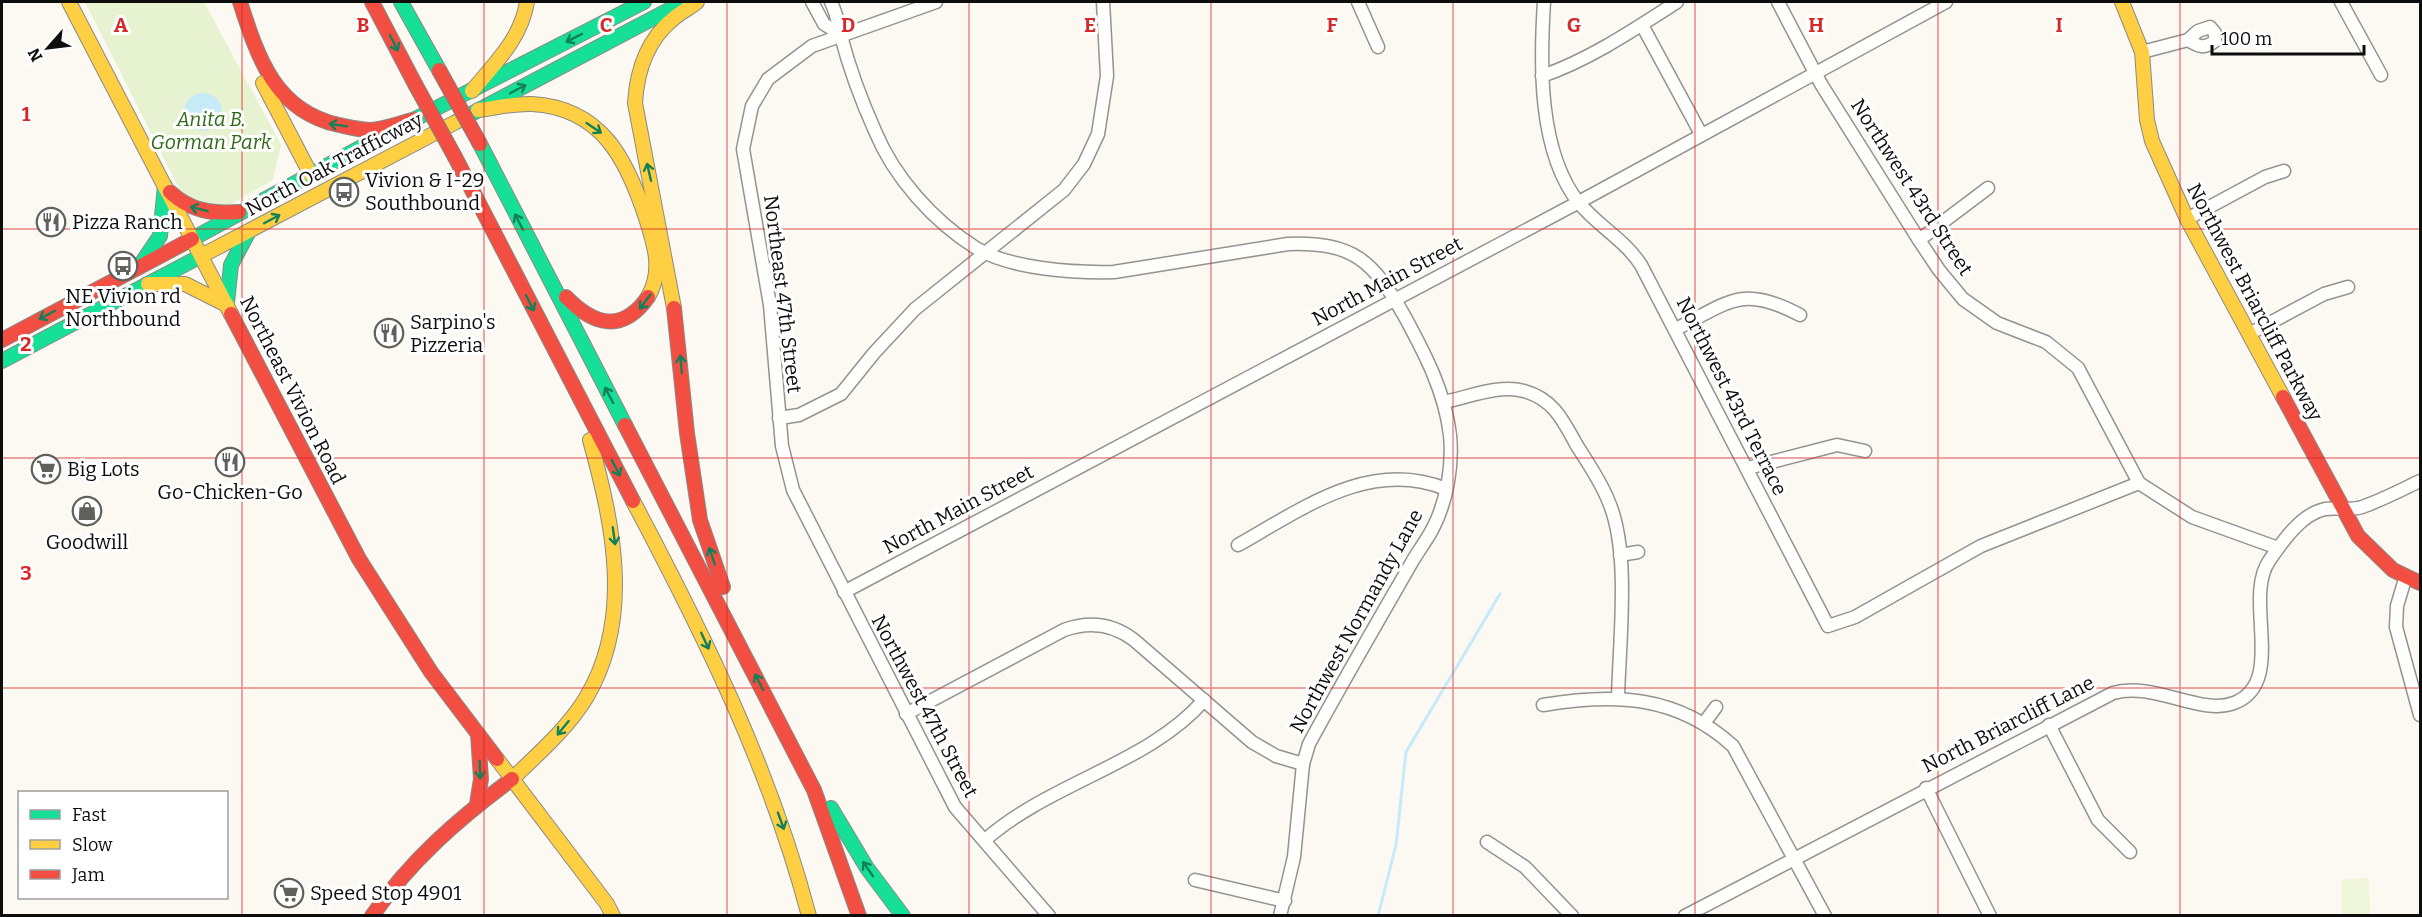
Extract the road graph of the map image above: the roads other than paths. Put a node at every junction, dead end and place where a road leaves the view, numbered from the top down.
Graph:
1 (69, 2) edge
2 (230, 2) edge
3 (240, 2) edge
4 (372, 2) edge
5 (401, 2) edge
6 (527, 2) edge
7 (645, 2) edge
8 (684, 2) edge
9 (698, 2) edge
10 (812, 2) edge
11 (831, 2) edge
12 (936, 2) edge
13 (1103, 2) edge
14 (1358, 2) edge
15 (1544, 2) edge
16 (1677, 2) edge
17 (1778, 2) edge
18 (1945, 2) edge
19 (2122, 2) edge
20 (2341, 2) edge
21 (1642, 25) junction
22 (840, 34) junction
23 (2188, 40) dead end
24 (1378, 48) dead end
25 (2142, 52) junction
26 (1816, 75) junction
27 (2380, 75) dead end
28 (1542, 76) junction
29 (472, 91) junction
30 (478, 110) junction
31 (416, 119) junction
32 (1701, 134) junction
33 (380, 137) junction
34 (2284, 171) dead end
35 (310, 175) junction
36 (165, 186) junction
37 (1988, 188) dead end
38 (1579, 202) junction
39 (242, 212) junction
40 (2187, 219) junction
41 (252, 229) junction
42 (192, 239) junction
43 (1003, 240) junction
44 (1919, 240) junction
45 (974, 246) junction
46 (988, 253) junction
47 (201, 256) junction
48 (1005, 258) junction
49 (976, 262) junction
50 (139, 267) junction
51 (545, 273) junction
52 (148, 284) junction
53 (2348, 287) dead end
54 (1395, 299) junction
55 (227, 306) junction
56 (1800, 315) dead end
57 (1676, 329) junction
58 (2249, 334) junction
59 (2, 340) edge
60 (2, 361) edge
61 (579, 398) junction
62 (1444, 402) junction
63 (779, 418) junction
64 (1865, 451) dead end
65 (1748, 468) junction
66 (2421, 481) edge
67 (2139, 483) junction
68 (1446, 489) junction
69 (2342, 508) junction
70 (1238, 545) dead end
71 (2278, 548) junction
72 (1638, 552) dead end
73 (1620, 555) junction
74 (2404, 579) junction
75 (2421, 583) edge
76 (844, 592) junction
77 (734, 632) junction
78 (1618, 699) junction
79 (1204, 700) junction
80 (1543, 705) dead end
81 (1716, 707) dead end
82 (906, 714) junction
83 (2421, 715) edge
84 (1704, 723) junction
85 (2049, 725) junction
86 (784, 732) junction
87 (478, 734) junction
88 (1303, 764) junction
89 (512, 779) junction
90 (1926, 788) junction
91 (477, 804) junction
92 (985, 840) junction
93 (1487, 842) dead end
94 (2130, 852) dead end
95 (1795, 858) junction
96 (1195, 880) dead end
97 (1285, 902) junction
98 (610, 910) edge
99 (372, 915) edge
100 (622, 915) edge
101 (809, 915) edge
102 (859, 915) edge
103 (903, 915) edge
104 (1049, 915) edge
105 (1280, 915) edge
106 (1572, 915) edge
107 (1685, 915) edge
108 (1825, 915) edge
109 (1990, 915) edge

1 - 36 main road, Northeast Vivion Road
2 - 35 main road
31 -> 3 main road
4 -> 61 main road, bridge
51 -> 5 main road, bridge
6 - 29 main road
7 -> 29 main road, North Oak Trafficway
30 -> 8 main road, North Oak Trafficway
77 -> 9 main road
10 - 22 street
11 - 22 street, Northwest Normandy Lane
12 - 22 street, Northeast 47th Street
13 - 43 street
14 - 24 street
15 - 28 street
16 - 21 street
17 - 26 street, Northwest 43rd Street
18 - 26 street, North Main Street
19 - 25 main road, Northwest Briarcliff Parkway
20 - 27 street
21 - 28 street
21 - 32 street
22 - 45 street, Northwest Normandy Lane
22 - 63 street, Northeast 47th Street
23 - 25 street
25 - 40 main road, Northwest Briarcliff Parkway
26 - 32 street, North Main Street
26 - 44 street, Northwest 43rd Street
28 - 38 street
29 - 31 main road, North Oak Trafficway
41 -> 30 main road, North Oak Trafficway
30 -> 51 main road
31 - 33 main road, North Oak Trafficway
32 - 38 street, North Main Street
33 - 35 main road, North Oak Trafficway
33 - 47 main road
34 - 40 street
35 - 39 main road, North Oak Trafficway
39 -> 36 main road
36 - 42 main road, Northeast Vivion Road
36 - 50 main road
37 - 44 street
38 - 54 street, North Main Street
38 - 57 street, Northwest 43rd Terrace
39 - 42 main road, North Oak Trafficway
40 - 58 main road, Northwest Briarcliff Parkway
41 - 47 main road, North Oak Trafficway
41 - 55 main road
42 - 47 main road, Northeast Vivion Road
42 - 50 main road, North Oak Trafficway
43 - 46 street
43 - 48 street
44 - 67 street, Northwest 43rd Street
45 - 46 street, Northwest Normandy Lane
45 - 49 street
46 - 48 street, Northwest Normandy Lane
46 - 49 street
47 - 52 main road, North Oak Trafficway
47 - 55 main road, Northeast Vivion Road
48 - 54 street, Northwest Normandy Lane
49 - 63 street
50 -> 59 main road, North Oak Trafficway
77 -> 51 main road
52 - 55 main road
52 - 60 main road, North Oak Trafficway
53 - 58 street
54 - 62 street, Northwest Normandy Lane
54 - 76 street, North Main Street
55 - 87 main road, Northeast Vivion Road
56 - 57 street
57 - 65 street, Northwest 43rd Terrace
58 - 69 main road, Northwest Briarcliff Parkway
61 -> 89 main road
61 -> 101 main road
62 - 68 street, Northwest Normandy Lane
62 - 73 street
63 - 76 street, Northeast 47th Street
64 - 65 street
65 - 67 street, Northwest 43rd Terrace
66 - 69 street, North Briarcliff Lane
67 - 71 street, Northwest 43rd Street
68 - 70 street
68 - 88 street, Northwest Normandy Lane
69 - 71 street, North Briarcliff Lane
69 - 74 main road, Northwest Briarcliff Parkway
71 - 85 street, North Briarcliff Lane
72 - 73 street
73 - 78 street
74 - 75 main road, Northwest Briarcliff Parkway
74 - 83 street
76 - 82 street, Northwest 47th Street
86 -> 77 main road
78 - 80 street
78 - 84 street
79 - 82 street
79 - 88 street
79 - 92 street
81 - 84 street
82 - 92 street, Northwest 47th Street
84 - 95 street
85 - 90 street, North Briarcliff Lane
85 - 94 street
86 - 102 main road
103 -> 86 main road
87 - 89 main road, Northeast Vivion Road
87 -> 91 main road
88 - 97 street, Northwest Normandy Lane
89 - 91 main road
89 - 98 main road, Northeast Vivion Road
90 - 95 street, North Briarcliff Lane
90 - 109 street
91 - 99 main road
92 - 104 street, Northwest 47th Street
93 - 106 street
95 - 107 street, North Briarcliff Lane
95 - 108 street
96 - 97 street
97 - 105 street, Northwest Normandy Lane
98 - 100 main road, Northeast Vivion Road

